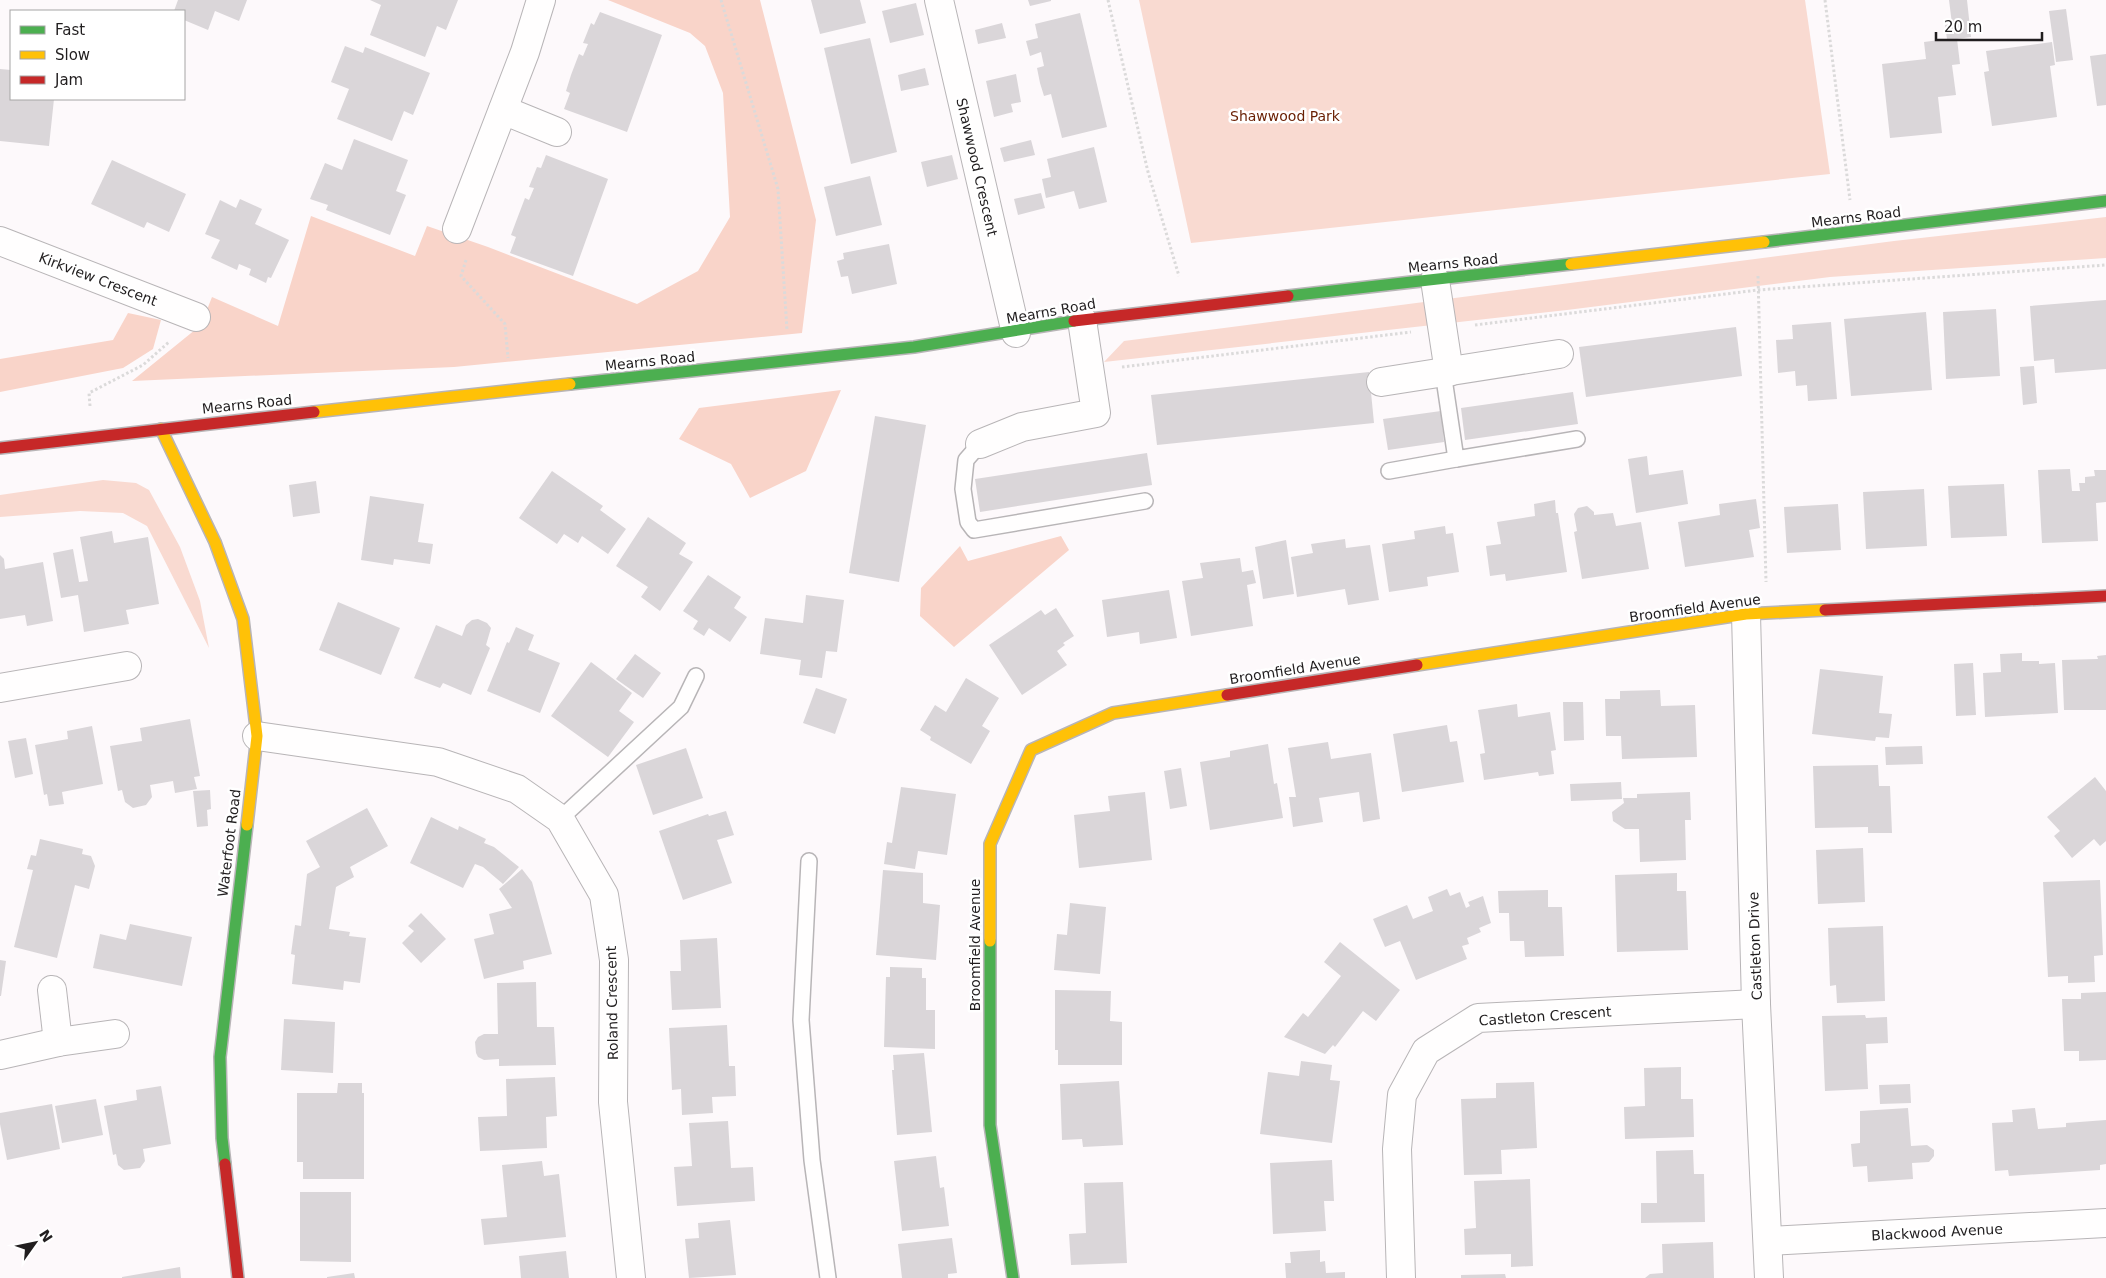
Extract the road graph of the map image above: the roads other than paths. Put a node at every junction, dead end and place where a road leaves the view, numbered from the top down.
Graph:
1 (541, 0) edge
2 (939, 0) edge
3 (503, 110) junction
4 (557, 132) dead end
5 (2106, 201) edge
6 (458, 229) road end
7 (0, 240) edge
8 (1435, 280) junction
9 (196, 317) road end
10 (1082, 320) junction
11 (1016, 333) junction
12 (1559, 354) dead end
13 (1446, 372) junction
14 (1381, 382) dead end
15 (161, 429) junction
16 (1577, 439) dead end
17 (980, 444) joint
18 (0, 448) edge
19 (1456, 459) junction
20 (1389, 471) dead end
21 (1145, 501) dead end
22 (2106, 596) edge
23 (1756, 613) junction
24 (127, 666) dead end
25 (696, 676) dead end
26 (0, 688) edge
27 (257, 736) junction
28 (560, 819) junction
29 (809, 861) dead end
30 (52, 990) dead end
31 (1756, 1004) junction
32 (115, 1034) dead end
33 (58, 1042) junction
34 (0, 1055) edge
35 (2106, 1223) edge
36 (1768, 1241) junction
37 (238, 1278) edge
38 (631, 1278) edge
39 (828, 1278) edge
40 (1013, 1278) edge
41 (1401, 1278) edge
42 (1769, 1278) edge

1 - 3 street
2 - 11 street, Shawwood Crescent
3 - 4 street
3 - 6 street
5 - 8 street, Mearns Road
7 - 9 street, Kirkview Crescent
8 - 10 street, Mearns Road
8 - 13 street
10 - 11 street, Mearns Road
10 - 17 street
11 - 15 street, Mearns Road
12 - 13 street
13 - 14 street
13 - 19 lane
15 - 18 street, Mearns Road
15 - 27 street, Waterfoot Road
16 - 19 lane
17 - 21 lane
19 - 20 lane
22 - 23 street, Broomfield Avenue
23 - 31 street, Castleton Drive
23 - 40 street, Broomfield Avenue
24 - 26 street
25 - 28 lane
27 - 28 street, Roland Crescent
27 - 37 street, Waterfoot Road
28 - 38 street, Roland Crescent
29 - 39 lane
30 - 33 street
31 - 36 street, Castleton Drive
31 - 41 street, Castleton Crescent
32 - 33 street
33 - 34 street
35 - 36 street, Blackwood Avenue
36 - 42 street, Castleton Drive

